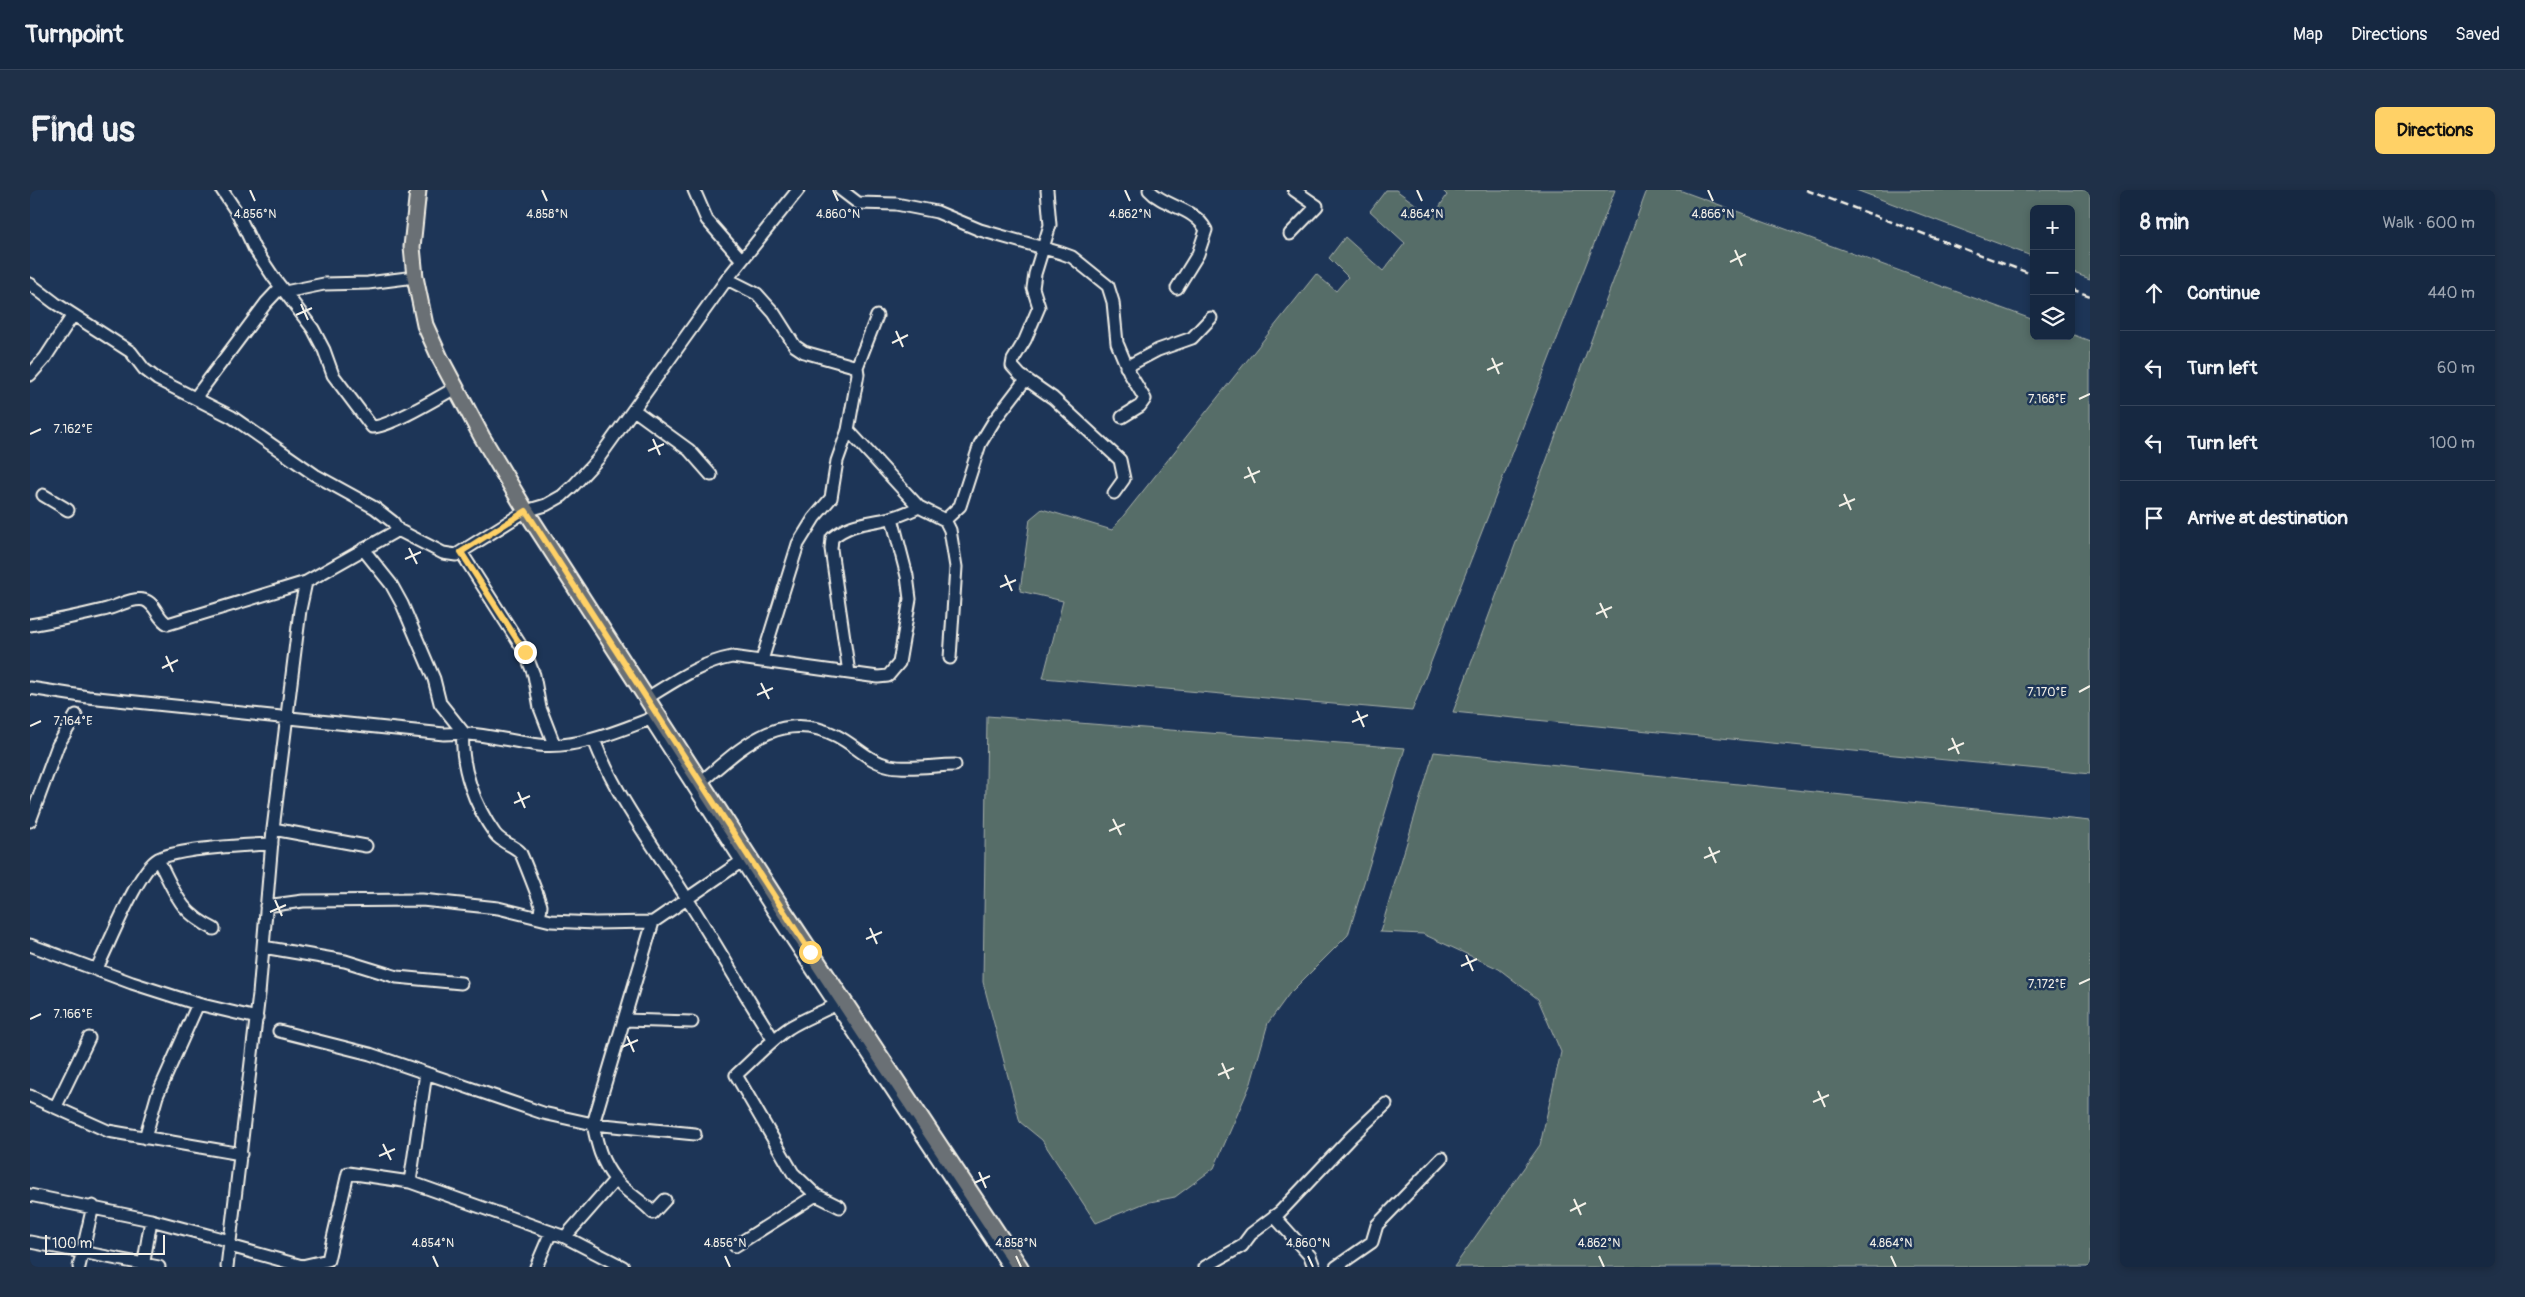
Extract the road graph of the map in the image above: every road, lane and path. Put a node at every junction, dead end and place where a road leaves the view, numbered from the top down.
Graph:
1 (222, 190) edge
2 (418, 190) edge
3 (694, 190) edge
4 (798, 190) edge
5 (841, 190) edge
6 (1047, 190) edge
7 (1149, 190) edge
8 (1294, 190) edge
9 (1290, 234) dead end
10 (1043, 248) junction
11 (742, 260) junction
12 (415, 277) junction
13 (727, 278) junction
14 (30, 284) edge
15 (1177, 288) dead end
16 (283, 289) junction
17 (73, 314) junction
18 (877, 316) dead end
19 (1211, 318) dead end
20 (857, 367) junction
21 (1126, 367) junction
22 (30, 375) edge
23 (1026, 379) junction
24 (455, 388) junction
25 (195, 398) junction
26 (634, 410) junction
27 (1122, 417) dead end
28 (848, 430) junction
29 (711, 475) dead end
30 (1114, 493) dead end
31 (43, 495) dead end
32 (920, 508) junction
33 (68, 510) dead end
34 (526, 511) junction
35 (892, 518) junction
36 (945, 520) junction
37 (398, 530) junction
38 (363, 548) junction
39 (461, 552) junction
40 (306, 582) junction
41 (30, 625) edge
42 (950, 658) dead end
43 (762, 660) junction
44 (849, 672) junction
45 (30, 688) edge
46 (647, 698) junction
47 (76, 715) dead end
48 (287, 718) junction
49 (463, 732) junction
50 (594, 740) junction
51 (554, 744) junction
52 (955, 765) dead end
53 (702, 781) junction
54 (30, 821) edge
55 (273, 828) junction
56 (272, 844) junction
57 (366, 846) dead end
58 (158, 860) junction
59 (742, 861) junction
60 (687, 897) junction
61 (266, 906) junction
62 (535, 917) junction
63 (653, 922) junction
64 (214, 929) dead end
65 (30, 945) edge
66 (262, 947) junction
67 (97, 968) junction
68 (461, 983) dead end
69 (198, 1004) junction
70 (835, 1005) junction
71 (257, 1018) junction
72 (624, 1020) junction
73 (692, 1022) dead end
74 (279, 1030) dead end
75 (89, 1038) dead end
76 (773, 1039) junction
77 (426, 1073) junction
78 (30, 1096) edge
79 (1386, 1104) dead end
80 (56, 1106) junction
81 (593, 1124) junction
82 (695, 1134) dead end
83 (145, 1138) junction
84 (240, 1154) junction
85 (1442, 1158) dead end
86 (615, 1180) junction
87 (410, 1182) junction
88 (30, 1195) edge
89 (816, 1196) junction
90 (665, 1200) dead end
91 (93, 1206) junction
92 (840, 1206) dead end
93 (1274, 1216) junction
94 (151, 1220) junction
95 (551, 1232) junction
96 (565, 1237) junction
97 (30, 1242) edge
98 (230, 1244) junction
99 (735, 1246) dead end
100 (82, 1252) junction
101 (143, 1265) edge
102 (79, 1267) edge
103 (159, 1267) edge
104 (227, 1267) edge
105 (536, 1267) edge
106 (623, 1267) edge
107 (1009, 1267) edge
108 (1020, 1267) edge
109 (1205, 1267) edge
110 (1314, 1267) edge
111 (1336, 1267) edge

1 - 16 street
2 - 12 main road
3 - 11 street
4 - 11 street
5 - 10 street
6 - 10 street
7 - 15 street
8 - 9 street
10 - 21 street
10 - 23 street
11 - 13 street
12 - 16 street
12 - 24 main road
13 - 20 street
13 - 26 street
14 - 17 street
16 - 24 street
16 - 25 street
17 - 22 street
17 - 25 street
18 - 20 street
19 - 21 street
20 - 28 street
21 - 27 street
23 - 30 street
23 - 36 street
24 - 34 main road
25 - 37 street
26 - 29 street
26 - 34 street
28 - 32 street
28 - 43 street
31 - 33 street
32 - 35 street
32 - 36 street
34 - 39 street
34 - 46 main road
35 - 44 street
35 - 44 street
36 - 42 street
37 - 38 street
37 - 39 street
38 - 40 street
38 - 49 street
39 - 51 street
40 - 41 street
40 - 48 street
43 - 44 street
43 - 46 street
45 - 48 street
46 - 53 main road
47 - 54 street
48 - 49 street
48 - 55 street
49 - 51 street
49 - 62 street
50 - 51 street
50 - 59 street
50 - 60 street
52 - 53 street
53 - 108 main road
55 - 56 street
55 - 57 street
56 - 58 street
56 - 61 street
58 - 64 street
58 - 67 street
59 - 60 street
59 - 70 street
60 - 63 street
60 - 76 street
61 - 62 street
61 - 66 street
62 - 63 street
63 - 72 street
65 - 67 street
66 - 68 street
66 - 71 street
67 - 69 street
69 - 71 street
69 - 83 street
70 - 76 street
70 - 107 street
71 - 84 street
72 - 73 street
72 - 81 street
74 - 77 street
75 - 80 street
76 - 89 street
77 - 81 street
77 - 87 street
78 - 80 street
79 - 93 street
80 - 83 street
81 - 82 street
81 - 86 street
83 - 84 street
84 - 98 street
85 - 111 street
86 - 90 street
86 - 96 street
87 - 95 street
87 - 98 street
88 - 91 street
89 - 92 street
89 - 99 street
91 - 94 street
91 - 100 street
93 - 109 street
93 - 110 street
94 - 98 street
94 - 101 street
95 - 96 street
95 - 105 street
96 - 106 street
97 - 100 street
98 - 104 street
100 - 101 street
100 - 102 street
101 - 103 street

